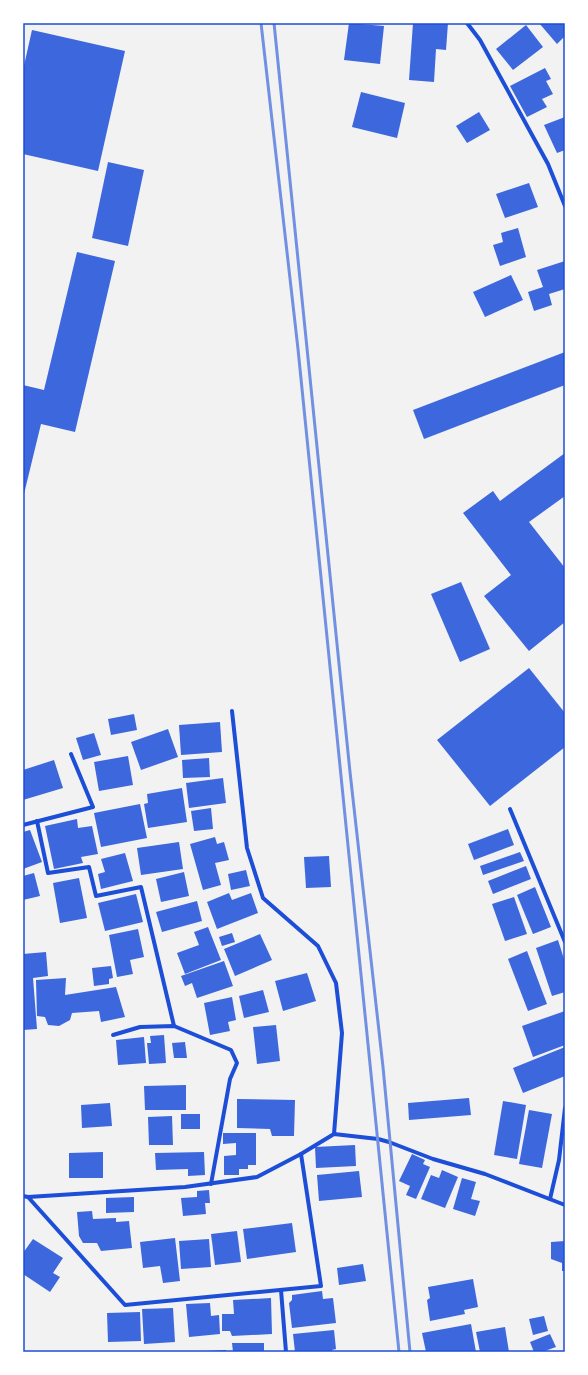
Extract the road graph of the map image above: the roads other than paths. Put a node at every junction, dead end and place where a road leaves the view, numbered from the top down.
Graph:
1 (467, 23) edge
2 (565, 206) edge
3 (232, 711) dead end
4 (71, 754) dead end
5 (510, 809) dead end
6 (37, 821) junction
7 (23, 825) edge
8 (565, 942) edge
9 (174, 1026) junction
10 (113, 1035) dead end
11 (565, 1108) edge
12 (334, 1134) junction
13 (301, 1154) junction
14 (211, 1184) junction
15 (23, 1196) edge
16 (28, 1197) junction
17 (550, 1199) junction
18 (565, 1206) edge
19 (281, 1290) junction
20 (286, 1352) edge

1 - 2 street
3 - 12 street
4 - 6 street
5 - 8 street
6 - 7 street
6 - 9 street
9 - 10 street
9 - 14 street
11 - 17 street
12 - 13 street
12 - 17 street
13 - 14 street
13 - 19 street
14 - 16 street
15 - 16 street
16 - 19 street
17 - 18 street
19 - 20 street

